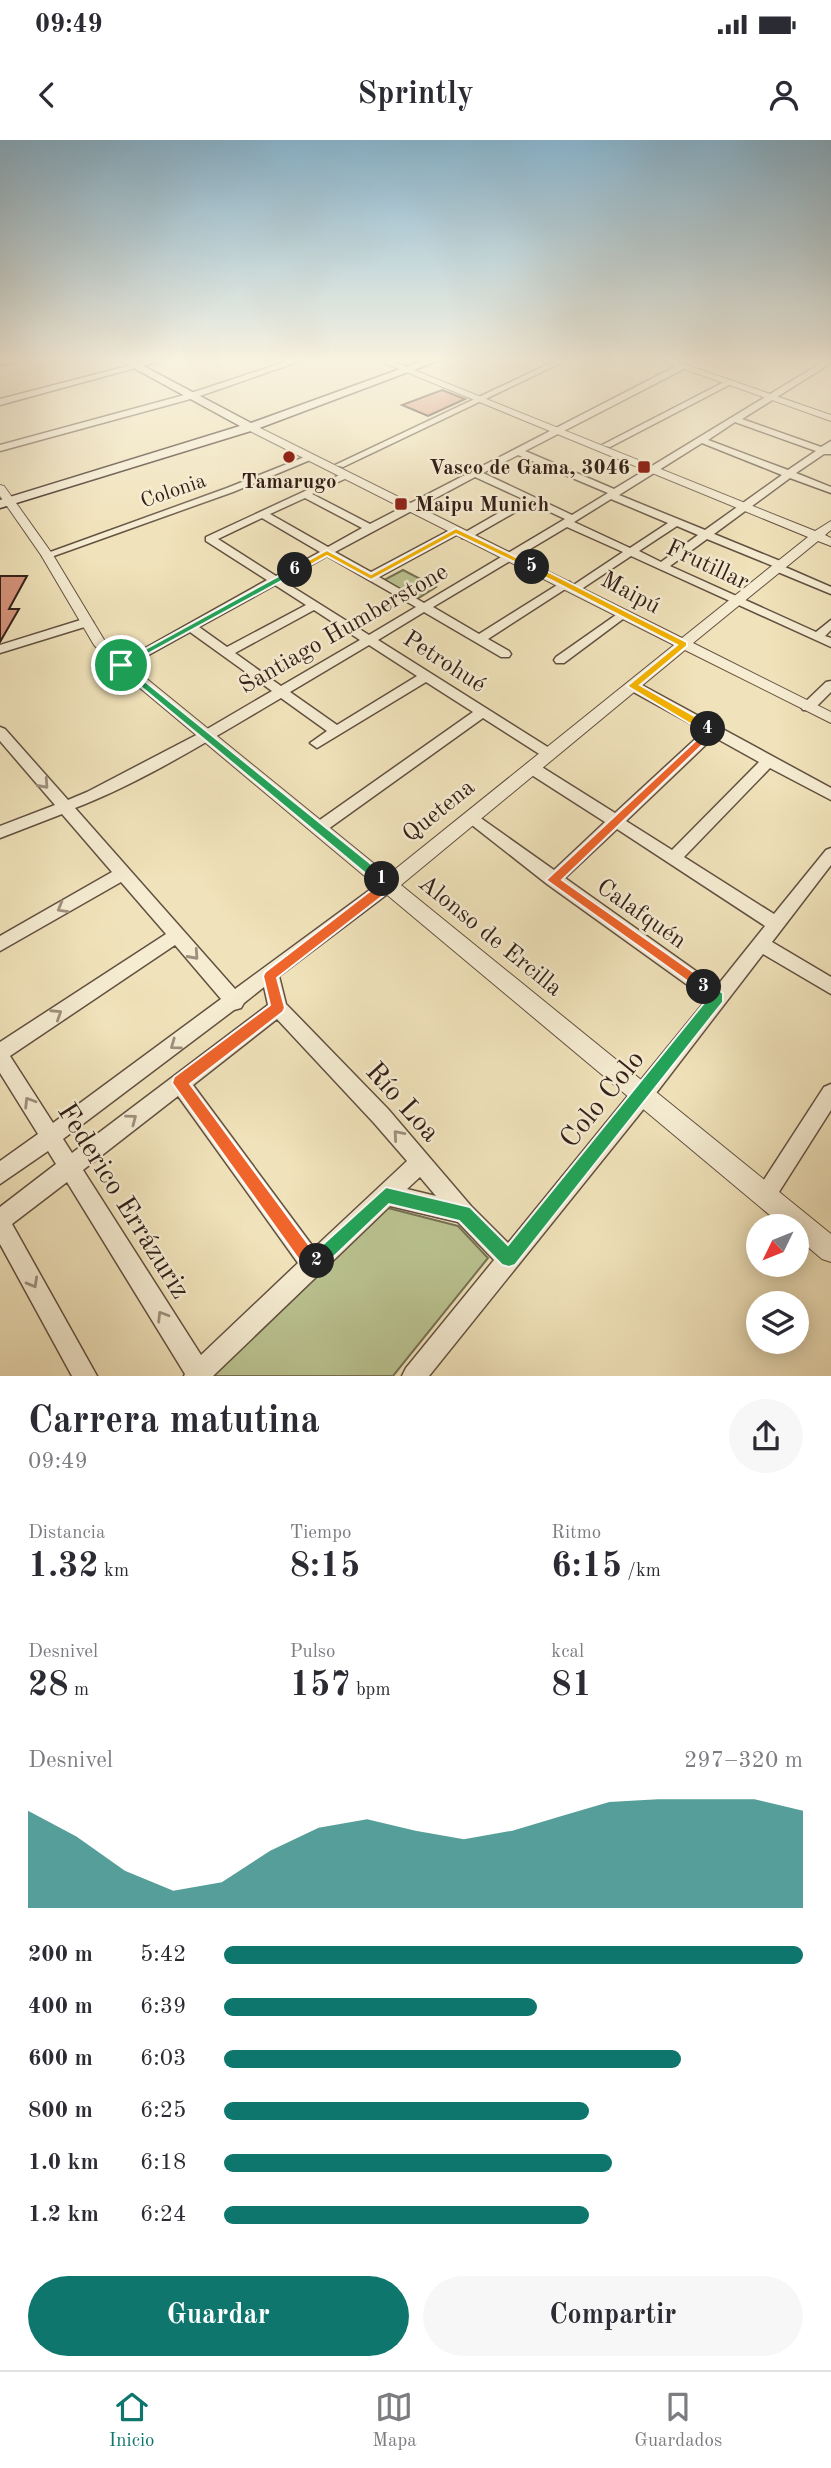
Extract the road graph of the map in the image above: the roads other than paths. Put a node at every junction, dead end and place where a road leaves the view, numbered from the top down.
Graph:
1 (110, 418) edge
2 (241, 418) edge
3 (275, 418) edge
4 (444, 418) edge
5 (531, 418) edge
6 (581, 418) edge
7 (657, 418) edge
8 (734, 419) joint
9 (255, 425) junction
10 (559, 429) junction
11 (701, 440) junction
12 (607, 445) junction
13 (0, 448) edge
14 (828, 449) edge
15 (517, 450) junction
16 (310, 458) junction
17 (656, 468) junction
18 (343, 470) junction
19 (475, 473) junction
20 (789, 473) junction
21 (0, 488) edge
22 (831, 490) edge
23 (304, 494) junction
24 (614, 495) junction
25 (530, 499) junction
26 (5, 503) edge
27 (748, 504) junction
28 (409, 507) junction
29 (262, 514) junction
30 (570, 521) junction
31 (676, 522) junction
32 (371, 529) junction
33 (461, 533) junction
34 (827, 533) edge
35 (706, 535) junction
36 (327, 552) junction
37 (632, 552) junction
38 (47, 555) junction
39 (512, 556) junction
40 (662, 566) junction
41 (779, 567) junction
42 (371, 577) junction
43 (275, 580) junction
44 (571, 586) junction
45 (831, 591) edge
46 (737, 600) junction
47 (315, 605) junction
48 (424, 607) junction
49 (623, 614) junction
50 (87, 622) junction
51 (831, 624) edge
52 (191, 627) junction
53 (817, 637) junction
54 (368, 639) junction
55 (480, 639) junction
56 (831, 643) edge
57 (683, 644) junction
58 (0, 649) edge
59 (226, 653) junction
60 (505, 654) dead end
61 (559, 660) dead end
62 (121, 665) junction
63 (424, 677) junction
64 (831, 685) edge
65 (633, 686) junction
66 (280, 691) junction
67 (808, 707) junction
68 (482, 712) junction
69 (831, 718) edge
70 (337, 731) junction
71 (712, 731) junction
72 (0, 732) edge
73 (207, 735) junction
74 (317, 743) dead end
75 (7, 752) edge
76 (549, 754) junction
77 (768, 761) junction
78 (532, 768) junction
79 (831, 795) edge
80 (65, 807) junction
81 (470, 818) junction
82 (615, 823) junction
83 (319, 828) junction
84 (0, 832) edge
85 (831, 854) edge
86 (672, 859) junction
87 (121, 874) junction
88 (553, 880) junction
89 (388, 885) junction
90 (776, 924) junction
91 (176, 936) junction
92 (0, 944) edge
93 (761, 944) junction
94 (270, 976) junction
95 (831, 985) edge
96 (718, 997) junction
97 (235, 1002) junction
98 (278, 1008) junction
99 (0, 1054) edge
100 (180, 1083) junction
101 (831, 1093) edge
102 (643, 1094) junction
103 (50, 1137) junction
104 (421, 1162) junction
105 (69, 1167) junction
106 (0, 1174) edge
107 (386, 1195) junction
108 (765, 1196) junction
109 (464, 1213) junction
110 (0, 1222) edge
111 (831, 1250) edge
112 (509, 1259) junction
113 (313, 1265) junction
114 (198, 1375) edge
115 (85, 1376) edge
116 (414, 1376) edge

1 - 13 street
2 - 9 main road
3 - 9 main road
4 - 18 street
5 - 10 street
6 - 10 street
7 - 12 street
8 - 11 street, Santiago Humberstone
8 - 14 street
9 - 16 street
9 - 18 street
9 - 26 main road
10 - 12 street
10 - 15 street
10 - 17 street
11 - 17 street, Santiago Humberstone
11 - 20 street
12 - 17 street
14 - 20 street
15 - 19 street
15 - 24 street
16 - 18 street
16 - 38 street, Colonia
17 - 24 street, Santiago Humberstone
17 - 27 street
18 - 23 street
18 - 28 street, Maipú
19 - 25 street, Frutillar
19 - 28 street
20 - 22 street
20 - 27 street
21 - 26 street, Alonso de Ercilla
23 - 29 street
23 - 32 street
24 - 30 street, Santiago Humberstone
24 - 31 street
25 - 30 street, Frutillar
25 - 33 street
26 - 38 street, Alonso de Ercilla
27 - 34 street
27 - 35 street
28 - 32 street
28 - 33 street, Maipú
29 - 36 street
29 - 43 street, Petrohué
30 - 37 street, Frutillar
30 - 39 street, Santiago Humberstone
31 - 35 street
31 - 37 street
32 - 36 street
33 - 39 street, Maipú
33 - 42 street
34 - 41 street, Quetena
35 - 40 street
35 - 41 street
36 - 42 street
36 - 43 street
37 - 40 street, Frutillar
37 - 44 street
38 - 50 street, Alonso de Ercilla
39 - 44 street, Maipú
39 - 48 street, Santiago Humberstone
40 - 46 street, Frutillar
41 - 45 street
41 - 46 street, Quetena
42 - 48 street
43 - 47 street, Petrohué
43 - 52 street
44 - 49 street, Maipú
44 - 55 street
46 - 53 street, Frutillar
46 - 57 street, Quetena
47 - 54 street, Petrohué
47 - 59 street
48 - 54 street, Santiago Humberstone
48 - 55 street
49 - 57 street, Maipú
49 - 61 street
50 - 58 street
50 - 62 street, Alonso de Ercilla
51 - 53 street
52 - 59 street
52 - 62 street
53 - 56 street, Frutillar
54 - 63 street, Petrohué
54 - 66 street, Santiago Humberstone
55 - 60 street
57 - 65 street, Quetena
57 - 67 street, Maipú
59 - 66 street
62 - 73 street, Alonso de Ercilla
63 - 68 street, Petrohué
63 - 70 street
64 - 67 street
65 - 71 street
65 - 76 street, Quetena
66 - 70 street
66 - 73 street, Santiago Humberstone
67 - 69 street, Maipú
68 - 76 street, Petrohué
68 - 83 street
70 - 74 street
71 - 77 street
71 - 82 street
72 - 75 street
73 - 80 street, Santiago Humberstone
73 - 83 street, Alonso de Ercilla
75 -> 80 street
76 - 78 street, Quetena
77 - 79 street
77 - 86 street
78 - 81 street, Quetena
78 - 82 street
80 - 84 street, Santiago Humberstone
80 - 87 street
81 - 88 street, Calafquén
81 - 89 street, Quetena
82 - 86 street
82 - 88 street
83 - 89 street, Alonso de Ercilla
85 - 90 street, Colo Colo
86 - 90 street
87 - 91 street
87 -> 92 street
88 - 96 street, Calafquén
89 - 94 street, Quetena
89 - 102 street, Alonso de Ercilla
90 - 93 street, Colo Colo
91 -> 97 street
99 -> 91 street
93 - 95 street
93 - 96 street, Colo Colo
94 - 97 street, Quetena
94 - 98 street, Río Loa
96 - 102 street, Colo Colo
97 -> 103 street, Quetena
98 - 100 street
104 -> 98 street, Río Loa
103 -> 99 street, Federico Errázuriz
105 -> 100 street
100 - 113 street
101 - 108 street
102 - 108 street, Alonso de Ercilla
102 - 112 street, Colo Colo
103 - 105 street, Federico Errázuriz
103 - 106 street, Quetena
104 - 107 street
104 - 109 street, Río Loa
105 - 110 street
114 -> 105 street, Federico Errázuriz
107 - 109 street
107 - 113 street
108 - 111 street, Alonso de Ercilla
109 - 112 street, Río Loa
110 -> 115 street
112 - 116 street, Colo Colo
113 - 114 street

